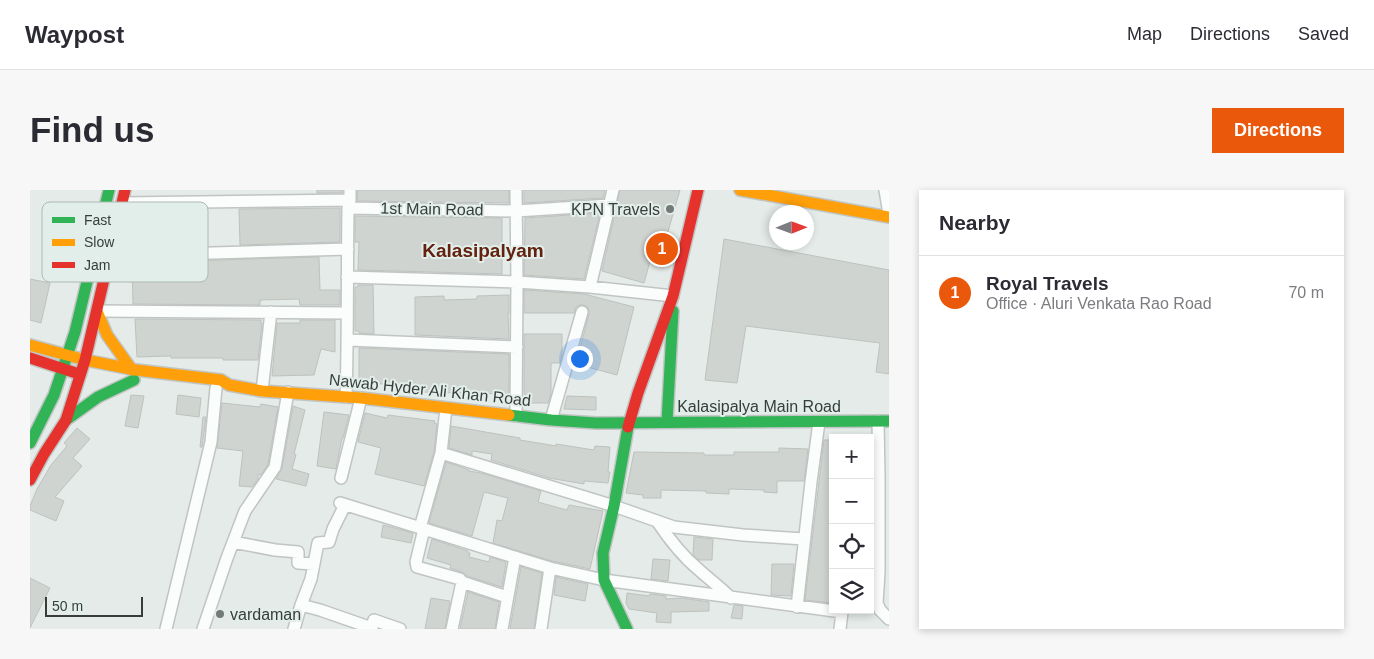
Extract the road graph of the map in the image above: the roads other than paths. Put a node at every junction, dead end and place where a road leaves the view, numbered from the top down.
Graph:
1 (516, 190) edge
2 (613, 190) edge
3 (698, 190) edge
4 (740, 190) edge
5 (885, 190) edge
6 (349, 199) edge
7 (179, 202) edge
8 (610, 205) junction
9 (516, 211) junction
10 (889, 216) edge
11 (348, 249) junction
12 (208, 253) edge
13 (347, 277) junction
14 (87, 282) edge
15 (104, 282) edge
16 (517, 282) junction
17 (590, 287) junction
18 (673, 296) junction
19 (97, 311) junction
20 (271, 312) junction
21 (582, 312) dead end
22 (347, 313) junction
23 (348, 340) junction
24 (30, 345) edge
25 (517, 347) junction
26 (68, 356) junction
27 (30, 358) edge
28 (85, 360) junction
29 (63, 370) junction
30 (85, 375) junction
31 (133, 375) junction
32 (107, 378) dead end
33 (229, 385) junction
34 (216, 388) junction
35 (262, 391) junction
36 (288, 392) junction
37 (346, 397) junction
38 (361, 398) junction
39 (446, 408) junction
40 (516, 416) junction
41 (66, 420) junction
42 (551, 420) junction
43 (883, 421) edge
44 (629, 422) junction
45 (667, 422) junction
46 (819, 422) junction
47 (30, 443) edge
48 (441, 453) junction
49 (342, 478) dead end
50 (30, 480) edge
51 (614, 506) junction
52 (657, 521) junction
53 (422, 528) junction
54 (804, 539) junction
55 (233, 542) junction
56 (515, 557) junction
57 (314, 564) junction
58 (550, 568) junction
59 (604, 580) junction
60 (462, 582) junction
61 (507, 597) junction
62 (731, 598) junction
63 (301, 605) junction
64 (797, 606) junction
65 (889, 619) edge
66 (166, 629) edge
67 (203, 629) edge
68 (294, 629) edge
69 (371, 629) edge
70 (400, 629) edge
71 (452, 629) edge
72 (502, 629) edge
73 (541, 629) edge
74 (627, 629) edge
75 (840, 629) edge

1 - 9 street
2 - 8 street
3 - 18 main road
4 - 10 main road
5 - 10 street
6 - 7 street, 1st Main Road
6 - 9 street, 1st Main Road
6 - 11 street
8 - 9 street, 1st Main Road
8 - 17 street
9 - 16 street
11 - 12 street
11 - 13 street
13 - 16 street
13 - 22 street
14 - 26 main road
15 - 19 main road
16 - 17 street
16 - 25 street
17 - 18 street
18 - 44 main road
18 - 45 main road
19 - 20 street
19 - 28 main road
19 - 31 main road
20 - 22 street
20 - 35 street
21 - 42 street
22 - 23 street
23 - 25 street
23 - 37 street
24 - 26 main road, Nawab Hyder Ali Khan Road
25 - 40 street
26 - 28 main road, Nawab Hyder Ali Khan Road
26 - 29 main road
27 - 29 main road
28 - 30 main road
28 - 31 main road, Nawab Hyder Ali Khan Road
29 - 30 main road
29 - 47 main road
30 - 41 main road
31 - 32 main road, Nawab Hyder Ali Khan Road
31 - 33 main road, Nawab Hyder Ali Khan Road
31 - 34 main road, Nawab Hyder Ali Khan Road
31 - 41 main road
33 - 34 main road, Nawab Hyder Ali Khan Road
33 - 35 main road, Nawab Hyder Ali Khan Road
34 - 66 street
35 - 36 main road, Nawab Hyder Ali Khan Road
36 - 37 main road, Nawab Hyder Ali Khan Road
36 - 55 street
37 - 38 main road, Nawab Hyder Ali Khan Road
38 - 39 main road, Nawab Hyder Ali Khan Road
38 - 49 street
39 - 40 main road, Nawab Hyder Ali Khan Road
39 - 48 street
40 - 42 main road, Nawab Hyder Ali Khan Road
41 - 50 main road
42 - 44 main road, Nawab Hyder Ali Khan Road
43 - 46 main road, Kalasipalya Main Road
43 - 65 street
44 - 45 main road, Kalasipalya Main Road
44 - 51 main road
45 - 46 main road, Kalasipalya Main Road
46 - 54 street
48 - 51 street
48 - 53 street
51 - 52 street
51 - 59 main road
52 - 54 street
52 - 62 street
53 - 56 street
53 - 57 street
53 - 60 street
54 - 64 street
55 - 57 street
55 - 67 street
56 - 58 street
56 - 61 street
57 - 63 street
58 - 59 street
58 - 73 street
59 - 62 street
59 - 74 main road
60 - 61 street
60 - 71 street
61 - 72 street
62 - 64 street
63 - 68 street
63 - 69 street
64 - 75 street
69 - 70 street

